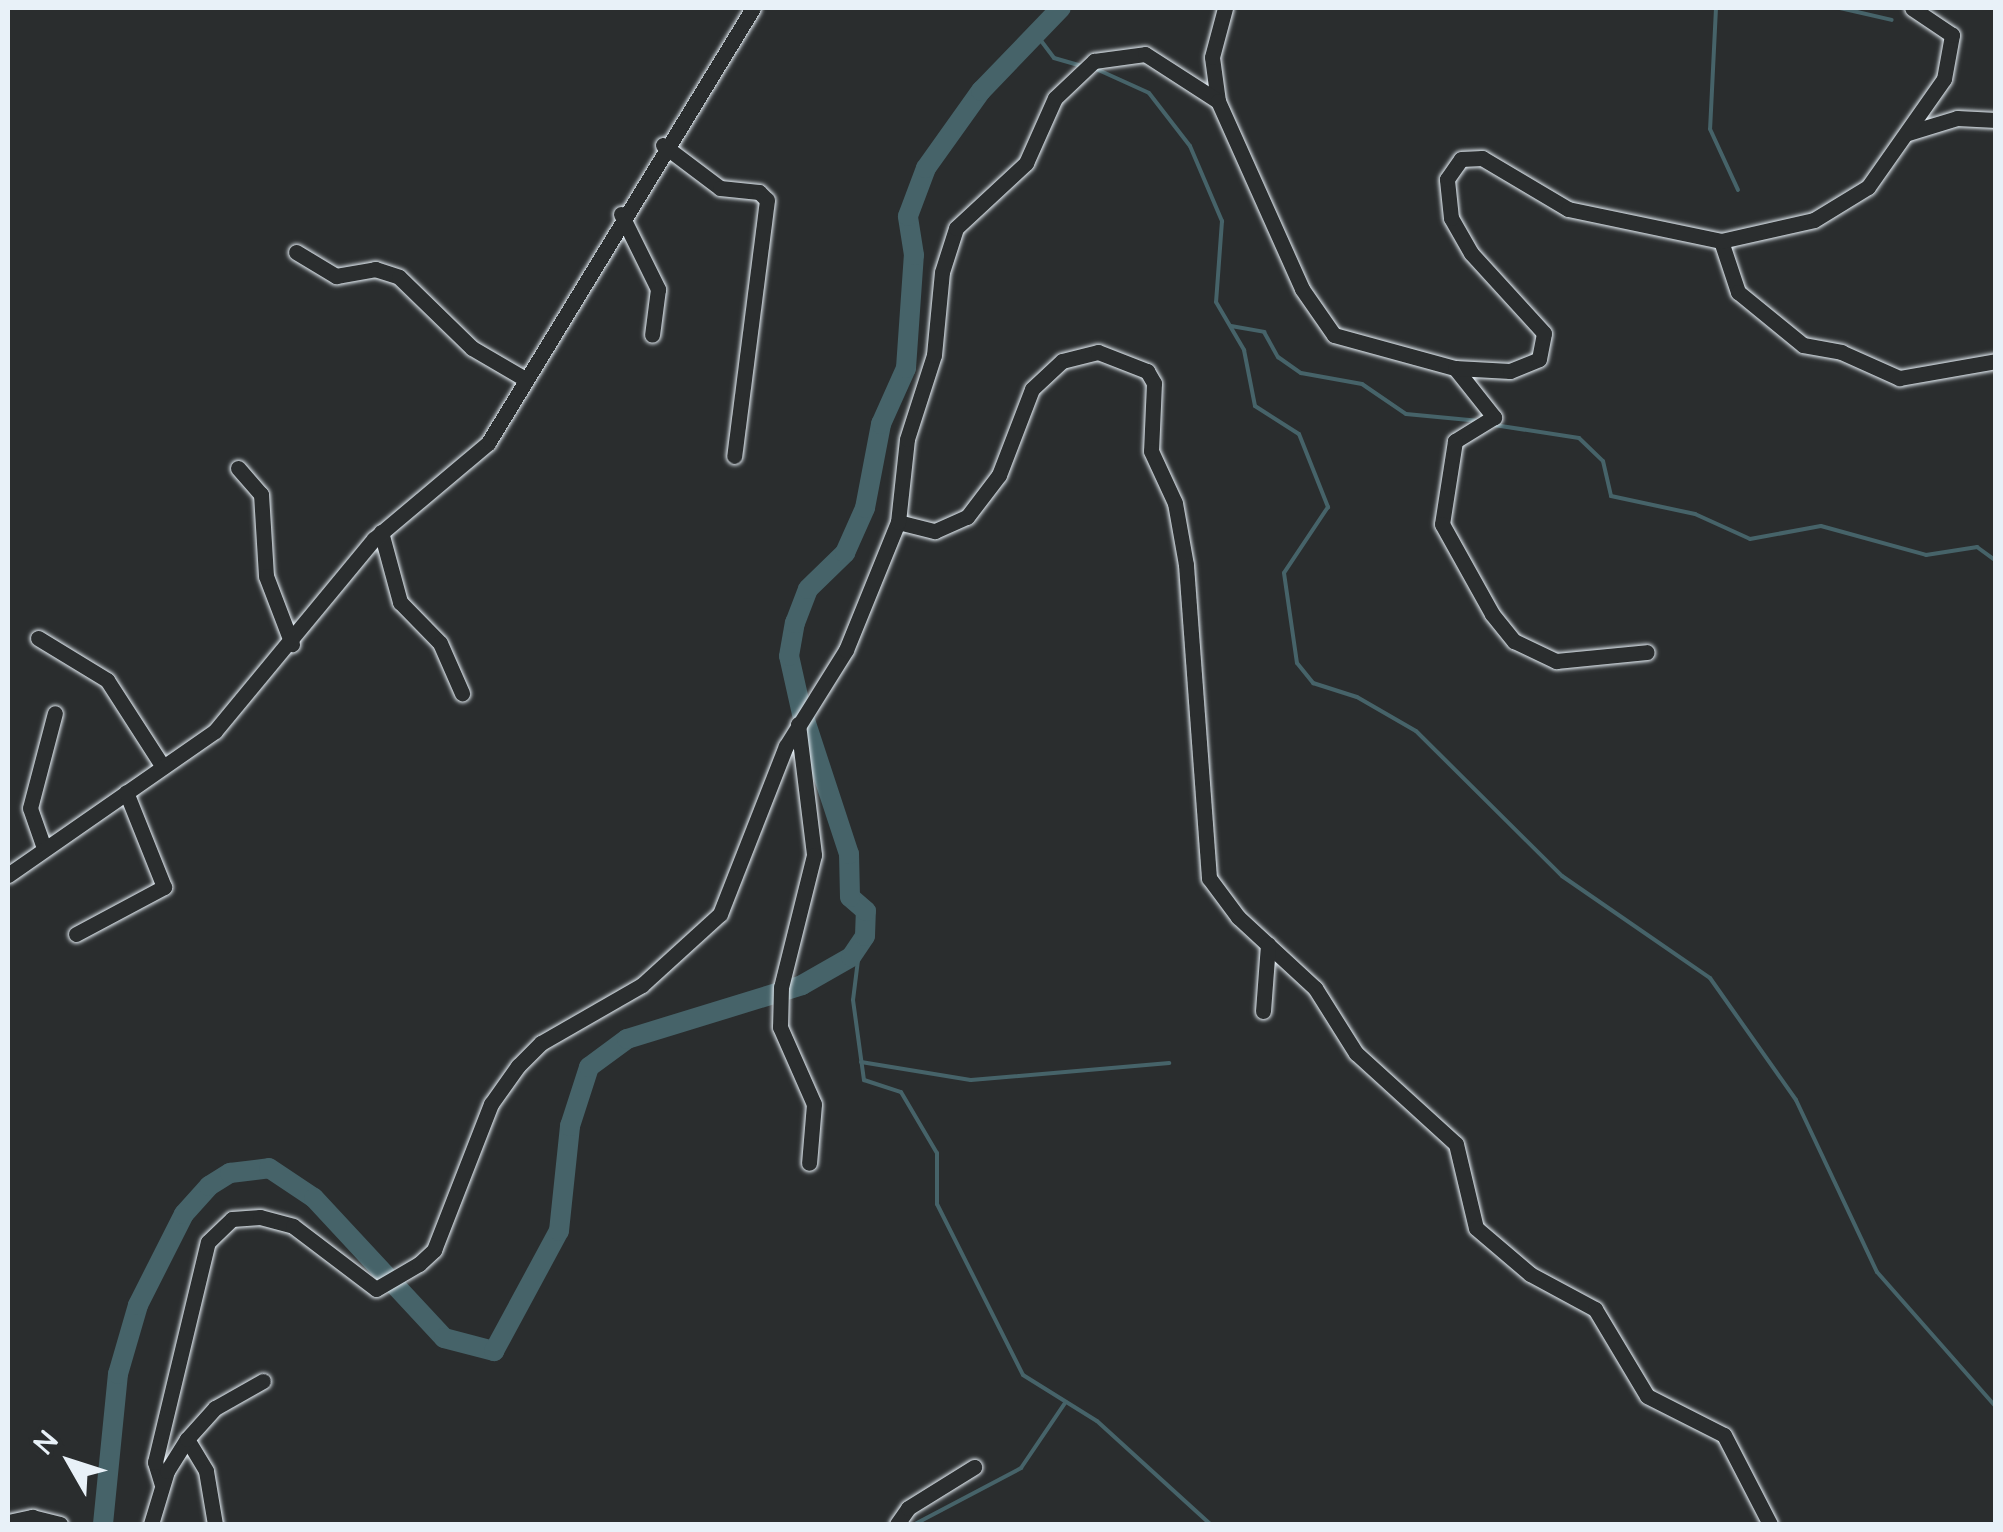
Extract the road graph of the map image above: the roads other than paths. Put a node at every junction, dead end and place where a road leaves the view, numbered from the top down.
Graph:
1 (753, 8) edge
2 (1225, 8) edge
3 (1912, 8) edge
4 (1942, 16) edge
5 (1218, 101) junction
6 (1996, 120) edge
7 (1904, 134) junction
8 (663, 144) junction
9 (622, 214) junction
10 (1721, 241) junction
11 (296, 252) dead end
12 (652, 336) dead end
13 (1996, 361) edge
14 (1455, 368) junction
15 (525, 379) junction
16 (734, 456) dead end
17 (238, 468) dead end
18 (898, 522) junction
19 (382, 532) junction
20 (38, 638) dead end
21 (292, 644) junction
22 (1647, 652) dead end
23 (462, 693) dead end
24 (54, 713) dead end
25 (798, 724) junction
26 (163, 767) junction
27 (126, 792) junction
28 (44, 848) junction
29 (8, 874) edge
30 (76, 934) dead end
31 (1268, 944) junction
32 (1263, 1010) dead end
33 (809, 1163) dead end
34 (263, 1380) dead end
35 (188, 1439) junction
36 (974, 1467) dead end
37 (162, 1485) junction
38 (8, 1522) edge
39 (60, 1524) edge
40 (151, 1524) edge
41 (215, 1524) edge
42 (897, 1524) edge
43 (1770, 1524) edge

1 - 8 street
2 - 5 street
3 - 4 street
4 - 7 street
5 - 14 street
5 - 18 street
6 - 7 street
7 - 10 street
8 - 9 street
8 - 16 street
9 - 12 street
9 - 15 street
10 - 13 street
10 - 14 street
11 - 15 street
14 - 22 street
15 - 19 street
17 - 21 street
18 - 25 street
18 - 31 street
19 - 21 street
19 - 23 street
20 - 26 street
21 - 26 street
24 - 28 street
25 - 33 street
25 - 37 street
26 - 27 street
27 - 28 street
27 - 30 street
28 - 29 street
31 - 32 street
31 - 43 street
34 - 35 street
35 - 37 street
35 - 41 street
36 - 42 street
37 - 40 street
38 - 39 street

